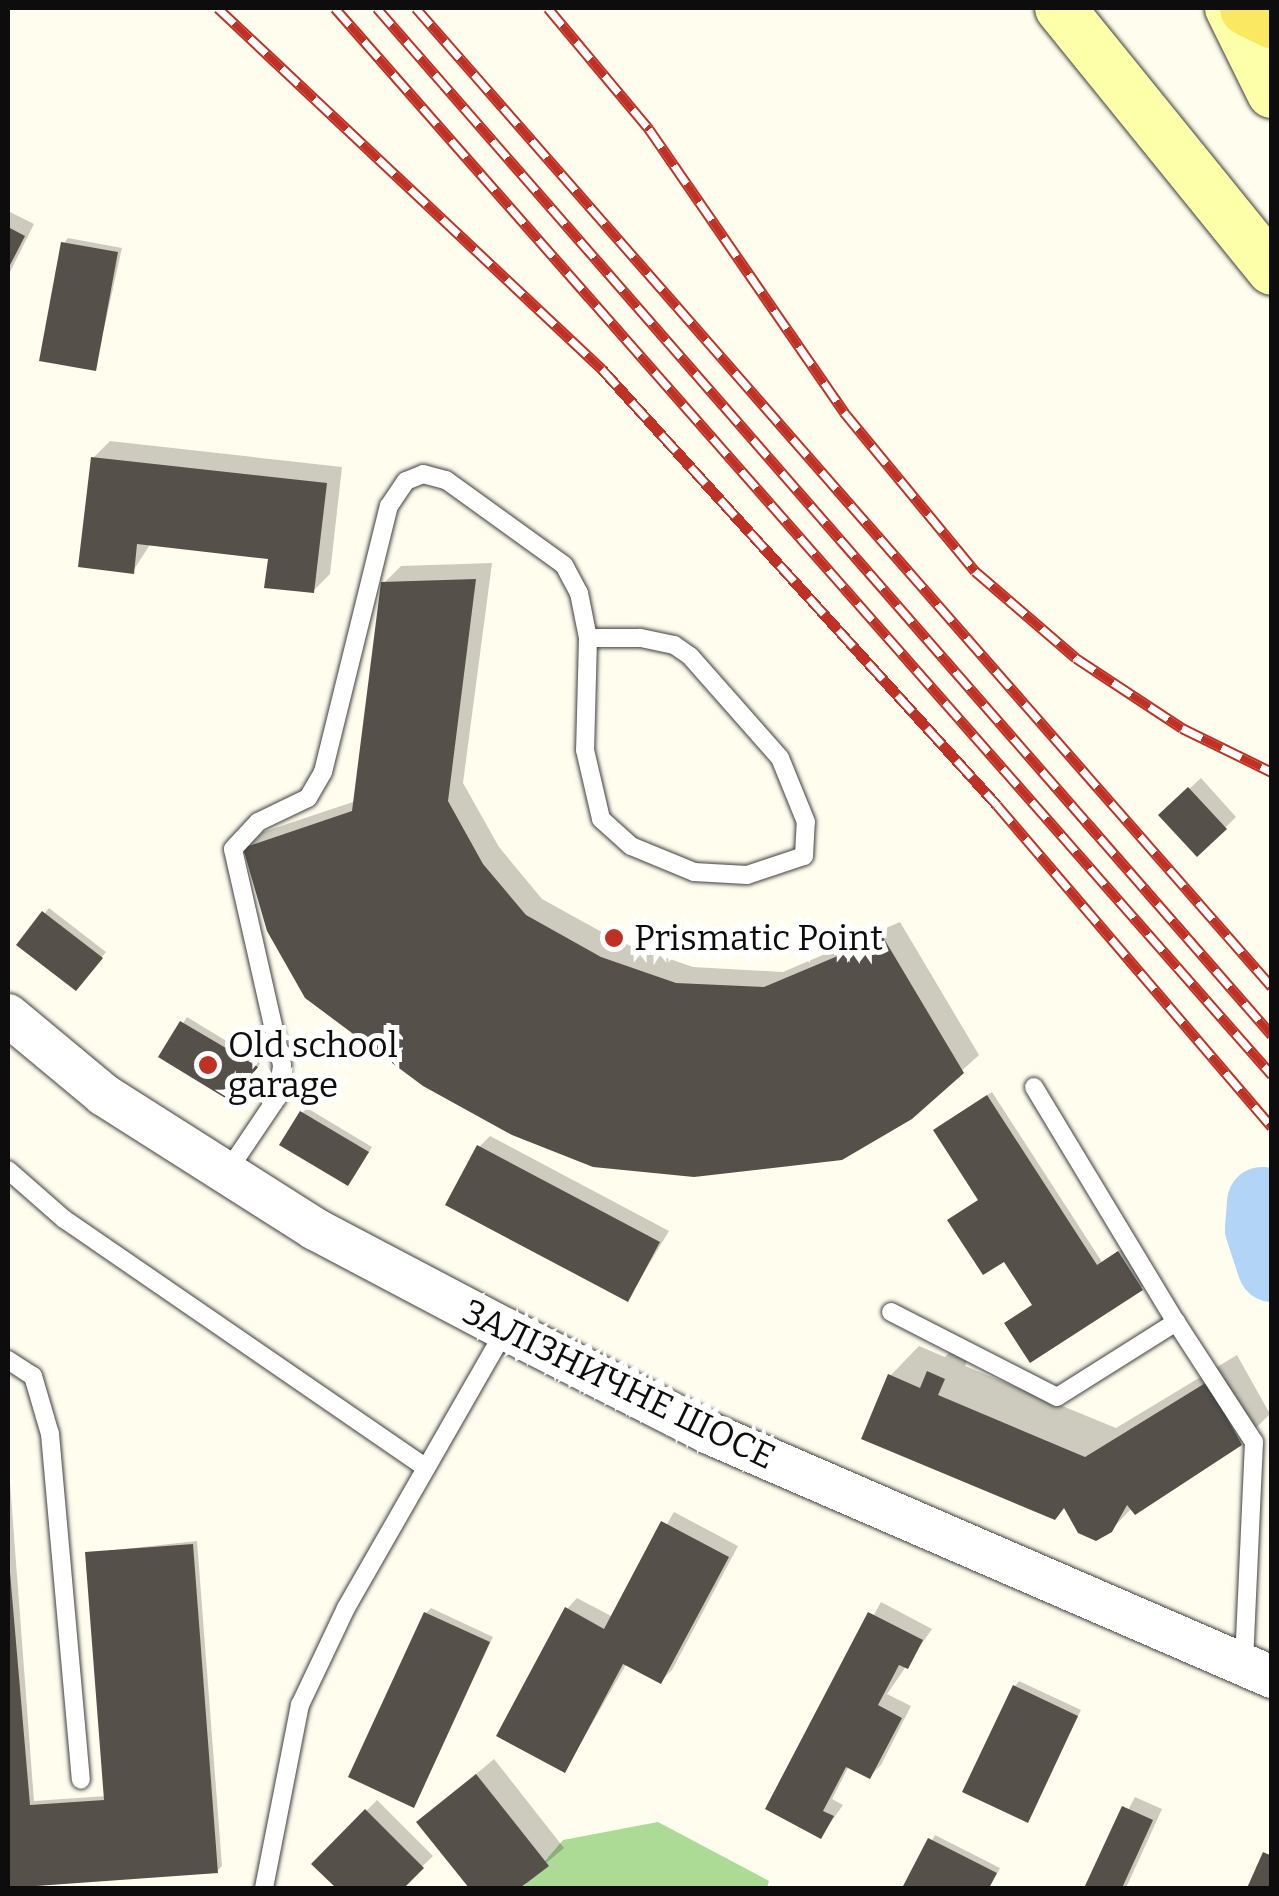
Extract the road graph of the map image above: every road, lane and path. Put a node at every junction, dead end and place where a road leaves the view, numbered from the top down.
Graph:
1 (1060, 8) edge
2 (1230, 8) edge
3 (1246, 8) edge
4 (1272, 20) edge
5 (1272, 93) edge
6 (1272, 270) edge
7 (588, 638) junction
8 (8, 1016) edge
9 (1034, 1088) dead end
10 (8, 1170) edge
11 (226, 1172) junction
12 (891, 1312) dead end
13 (1176, 1322) junction
14 (506, 1329) junction
15 (8, 1360) edge
16 (426, 1468) junction
17 (1258, 1672) edge
18 (81, 1780) dead end
19 (264, 1888) edge

1 - 6 main road
2 - 5 main road
3 - 4 main road
7 - 7 lane
7 - 11 lane
8 - 11 street, ЗАЛІЗНИЧНЕ ШОСЕ
9 - 13 lane
10 - 16 lane
11 - 14 street, ЗАЛІЗНИЧНЕ ШОСЕ
12 - 13 lane
13 - 17 lane
14 - 16 lane
14 - 17 street, ЗАЛІЗНИЧНЕ ШОСЕ
15 - 18 lane
16 - 19 lane

